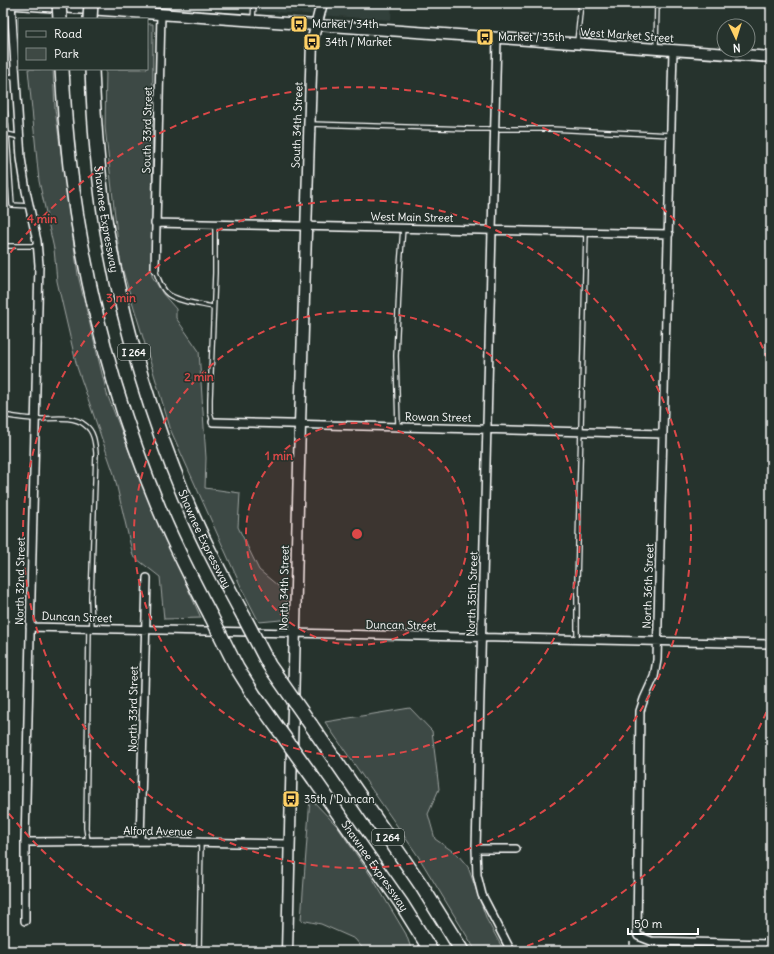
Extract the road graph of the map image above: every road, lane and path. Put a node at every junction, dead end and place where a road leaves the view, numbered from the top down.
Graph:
1 (9, 3) edge
2 (59, 3) edge
3 (91, 3) edge
4 (254, 3) edge
5 (322, 3) edge
6 (581, 3) edge
7 (657, 3) edge
8 (161, 14) junction
9 (60, 18) edge
10 (90, 18) edge
11 (253, 21) junction
12 (316, 25) junction
13 (497, 38) junction
14 (577, 44) junction
15 (656, 49) junction
16 (673, 50) junction
17 (771, 57) edge
18 (62, 70) edge
19 (92, 70) edge
20 (3, 76) edge
21 (16, 77) junction
22 (3, 85) edge
23 (309, 124) junction
24 (495, 128) junction
25 (7, 134) junction
26 (671, 135) junction
27 (20, 137) junction
28 (30, 206) junction
29 (155, 223) junction
30 (215, 224) junction
31 (305, 226) junction
32 (403, 228) junction
33 (492, 230) junction
34 (586, 232) junction
35 (669, 234) junction
36 (38, 244) junction
37 (3, 246) edge
38 (154, 269) joint
39 (213, 307) junction
40 (3, 414) edge
41 (36, 419) junction
42 (213, 422) joint
43 (300, 424) junction
44 (398, 427) junction
45 (487, 429) junction
46 (581, 431) junction
47 (663, 434) junction
48 (147, 578) dead end
49 (30, 627) junction
50 (91, 629) junction
51 (146, 630) junction
52 (295, 634) junction
53 (481, 638) junction
54 (577, 640) junction
55 (658, 642) junction
56 (771, 644) edge
57 (88, 841) junction
58 (140, 841) junction
59 (25, 842) junction
60 (201, 842) junction
61 (290, 844) junction
62 (476, 849) junction
63 (516, 849) dead end
64 (25, 921) dead end
65 (630, 941) dead end
66 (771, 944) edge
67 (199, 951) edge
68 (287, 951) edge
69 (431, 951) edge
70 (462, 951) edge
71 (510, 951) edge
72 (630, 951) edge

1 - 8 street, West Market Street
1 - 21 street, North 32nd Street
2 - 9 highway, bridge
3 - 10 highway, bridge
4 - 11 lane
5 - 12 street, South 34th Street
6 - 14 lane
7 - 15 lane
8 - 11 street, West Market Street
8 - 29 street, South 33rd Street
11 - 12 street, West Market Street
12 - 13 street, West Market Street
12 - 23 street, South 34th Street
13 - 14 street, West Market Street
13 - 24 street, North 35th Street
14 - 15 street, West Market Street
15 - 16 street, West Market Street
16 - 17 street, West Market Street
16 - 26 street, North 36th Street
18 - 69 highway, Shawnee Expressway / I 264, bridge
19 - 70 highway, Shawnee Expressway / I 264, bridge
20 - 21 lane
21 - 27 street, North 32nd Street
22 - 25 lane
23 - 24 lane
23 - 31 street, South 34th Street
24 - 26 lane
24 - 33 street, North 35th Street
25 - 27 lane
25 - 28 lane
26 - 35 street, North 36th Street
27 - 28 street, North 32nd Street
28 - 36 street, North 32nd Street
29 - 30 street, West Main Street
29 - 38 street
30 - 31 street, West Main Street
30 - 39 lane
31 - 32 street, West Main Street
31 - 43 street, North 34th Street
32 - 33 street, West Main Street
32 - 44 lane
33 - 34 street, West Main Street
33 - 45 street, North 35th Street
34 - 35 street, West Main Street
34 - 46 lane
35 - 47 street, North 36th Street
36 - 37 lane
36 - 41 street, North 32nd Street
38 - 39 lane
39 - 42 lane
40 - 41 lane
41 - 49 street, North 32nd Street
41 - 50 lane
42 - 43 street, Rowan Street
43 - 44 street, Rowan Street
43 - 52 street, North 34th Street
44 - 45 street, Rowan Street
45 - 46 street, Rowan Street
45 - 53 street, North 35th Street
46 - 47 street, Rowan Street
46 - 54 lane
47 - 55 street, North 36th Street
48 - 51 street, North 33rd Street
49 - 50 street, Duncan Street
49 - 59 street, North 32nd Street
50 - 51 street, Duncan Street
50 - 57 lane
51 - 52 street, Duncan Street
51 - 58 street, North 33rd Street
52 - 53 street, Duncan Street
52 - 61 street, North 34th Street
53 - 54 street, Duncan Street
53 - 62 street, North 35th Street
54 - 55 street, Duncan Street
55 - 56 street, Duncan Street
55 - 66 street, North 36th Street
57 - 58 street, Alford Avenue
57 - 59 street, Alford Avenue
58 - 60 street, Alford Avenue
59 - 64 street, North 32nd Street
60 - 61 street, Alford Avenue
60 - 67 lane
61 - 68 street, North 34th Street
62 - 63 street
62 - 71 street, North 35th Street
65 - 72 path

